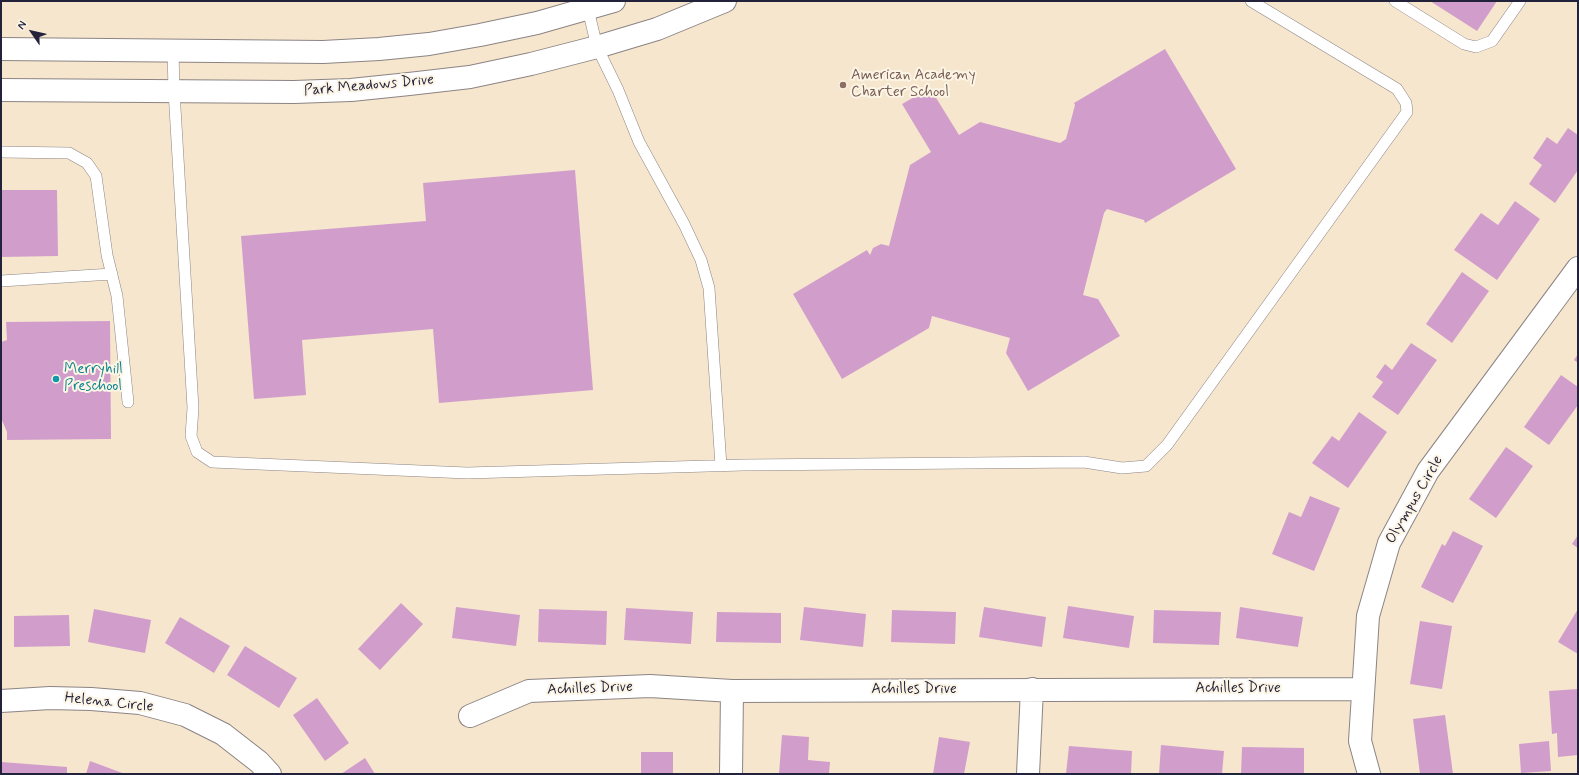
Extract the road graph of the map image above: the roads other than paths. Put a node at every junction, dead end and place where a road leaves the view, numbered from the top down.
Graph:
1 (614, 1) edge
2 (724, 1) edge
3 (1251, 1) edge
4 (1395, 1) edge
5 (1520, 1) edge
6 (588, 9) junction
7 (597, 47) junction
8 (1, 49) edge
9 (173, 50) junction
10 (1, 90) edge
11 (174, 91) junction
12 (1, 152) edge
13 (1578, 268) edge
14 (112, 274) junction
15 (1, 281) edge
16 (128, 402) dead end
17 (721, 466) junction
18 (1032, 689) junction
19 (1363, 689) junction
20 (732, 691) junction
21 (1, 701) edge
22 (470, 716) dead end
23 (270, 774) edge
24 (731, 774) edge
25 (1028, 774) edge
26 (1369, 774) edge

1 - 6 street
2 - 7 street, Park Meadows Drive
3 - 17 lane
4 - 5 lane
6 - 7 lane
6 - 9 street
7 - 11 street, Park Meadows Drive
7 - 17 lane
8 - 9 street
9 - 11 lane
10 - 11 street, Park Meadows Drive
11 - 17 lane
12 - 14 lane
13 - 19 street, Olympus Circle
14 - 15 lane
14 - 16 lane
18 - 19 street, Achilles Drive
18 - 20 street, Achilles Drive
18 - 25 street
19 - 26 street, Olympus Circle
20 - 22 street, Achilles Drive
20 - 24 street
21 - 23 street, Helena Circle

